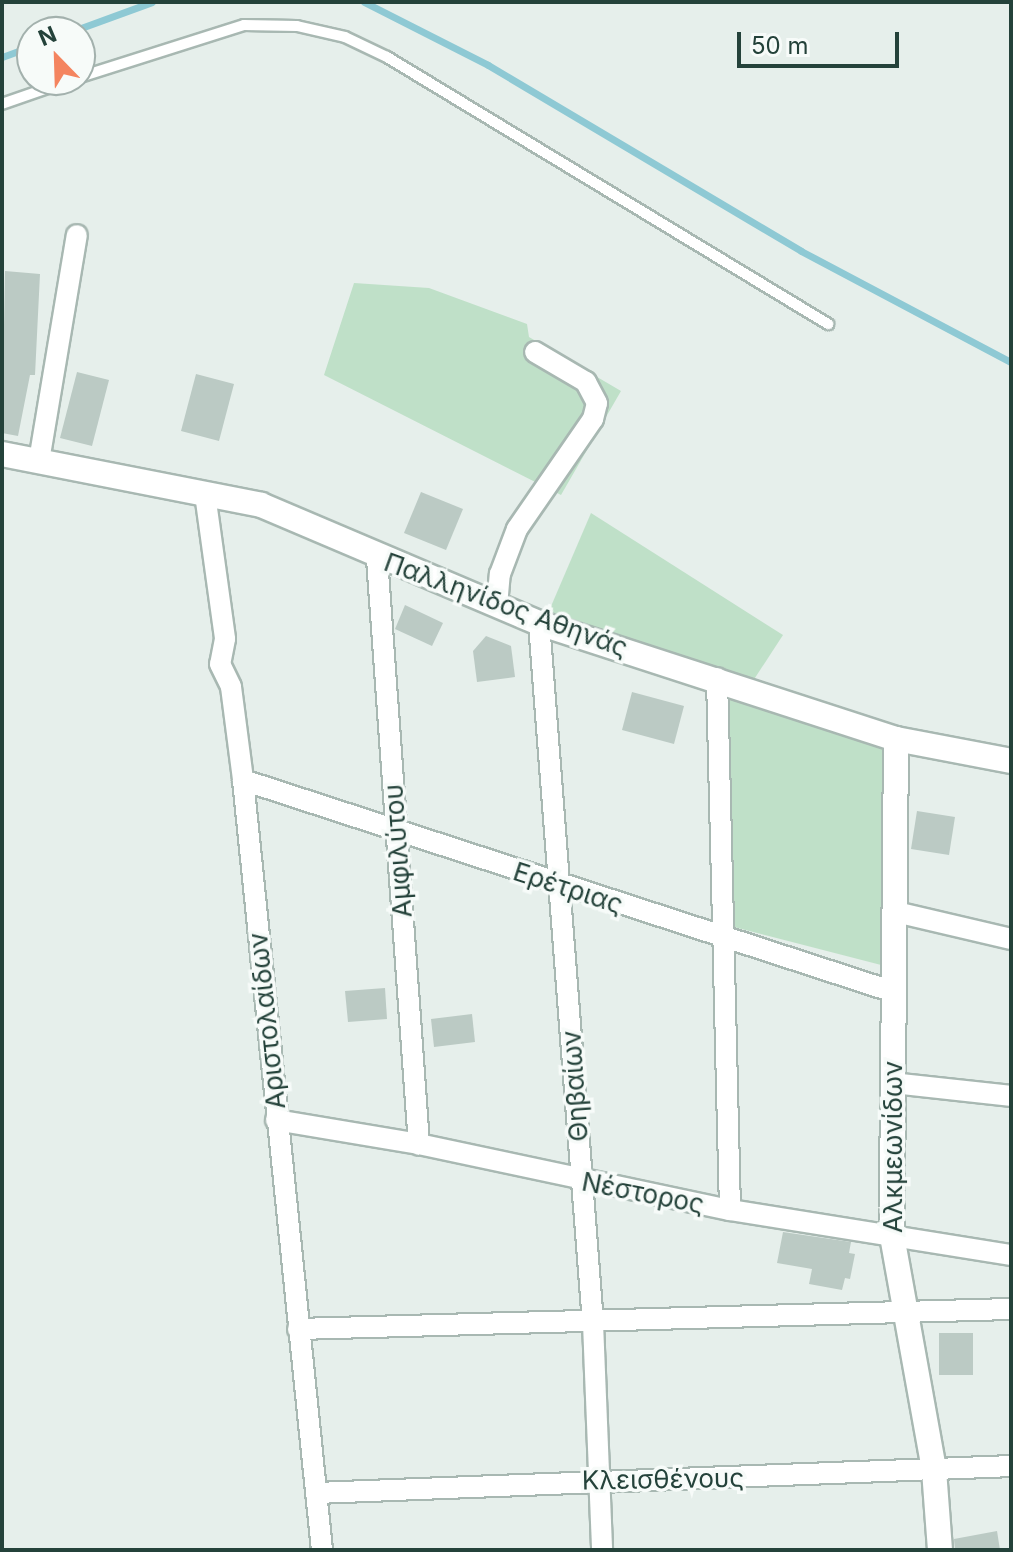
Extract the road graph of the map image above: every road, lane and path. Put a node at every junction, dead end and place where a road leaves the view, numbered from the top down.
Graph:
1 (96, 72) edge
2 (25, 96) edge
3 (2, 104) edge
4 (77, 235) dead end
5 (828, 324) dead end
6 (535, 352) dead end
7 (2, 454) edge
8 (39, 461) junction
9 (205, 494) junction
10 (377, 558) junction
11 (497, 606) junction
12 (539, 623) junction
13 (717, 678) junction
14 (896, 739) junction
15 (1011, 761) edge
16 (243, 780) junction
17 (397, 831) junction
18 (561, 886) junction
19 (896, 912) junction
20 (724, 937) junction
21 (1011, 939) edge
22 (894, 992) junction
23 (892, 1083) junction
24 (1011, 1096) edge
25 (276, 1120) junction
26 (419, 1144) junction
27 (582, 1181) junction
28 (730, 1210) junction
29 (892, 1236) junction
30 (1011, 1255) edge
31 (1011, 1309) edge
32 (902, 1311) junction
33 (593, 1323) junction
34 (298, 1329) junction
35 (1011, 1466) edge
36 (934, 1470) junction
37 (600, 1480) junction
38 (316, 1493) junction
39 (322, 1550) edge
40 (602, 1550) edge
41 (940, 1550) edge

1 - 5 lane
2 - 3 lane
4 - 8 street
6 - 11 street
7 - 8 street, Παλληνίδος Αθηνάς
8 - 9 street, Παλληνίδος Αθηνάς
9 - 10 street, Παλληνίδος Αθηνάς
9 - 16 street, Αριστολαίδων
10 - 11 street, Παλληνίδος Αθηνάς
10 - 17 street, Αμφιλύτου
11 - 12 street, Παλληνίδος Αθηνάς
12 - 13 street, Παλληνίδος Αθηνάς
12 - 18 street, Θηβαίων
13 - 14 street, Παλληνίδος Αθηνάς
13 - 20 street
14 - 15 street, Παλληνίδος Αθηνάς
14 - 19 street, Αλκμεωνίδων
16 - 17 street, Ερέτριας
16 - 25 street, Αριστολαίδων
17 - 18 street, Ερέτριας
17 - 26 street, Αμφιλύτου
18 - 20 street, Ερέτριας
18 - 27 street, Θηβαίων
19 - 21 street
19 - 22 street, Αλκμεωνίδων
20 - 22 street, Ερέτριας
20 - 28 street
22 - 23 street, Αλκμεωνίδων
23 - 24 street
23 - 29 street, Αλκμεωνίδων
25 - 26 street, Νέστορος
25 - 34 street, Αριστολαίδων
26 - 27 street, Νέστορος
27 - 28 street, Νέστορος
27 - 33 street, Θηβαίων
28 - 29 street, Νέστορος
29 - 30 street, Νέστορος
29 - 32 street, Αλκμεωνίδων
31 - 32 street
32 - 33 street
32 - 36 street, Αλκμεωνίδων
33 - 34 street
33 - 37 street, Θηβαίων
34 - 38 street, Αριστολαίδων
35 - 36 street, Κλεισθένους
36 - 37 street, Κλεισθένους
36 - 41 street, Αλκμεωνίδων
37 - 38 street, Κλεισθένους
37 - 40 street, Θηβαίων
38 - 39 street, Αριστολαίδων

